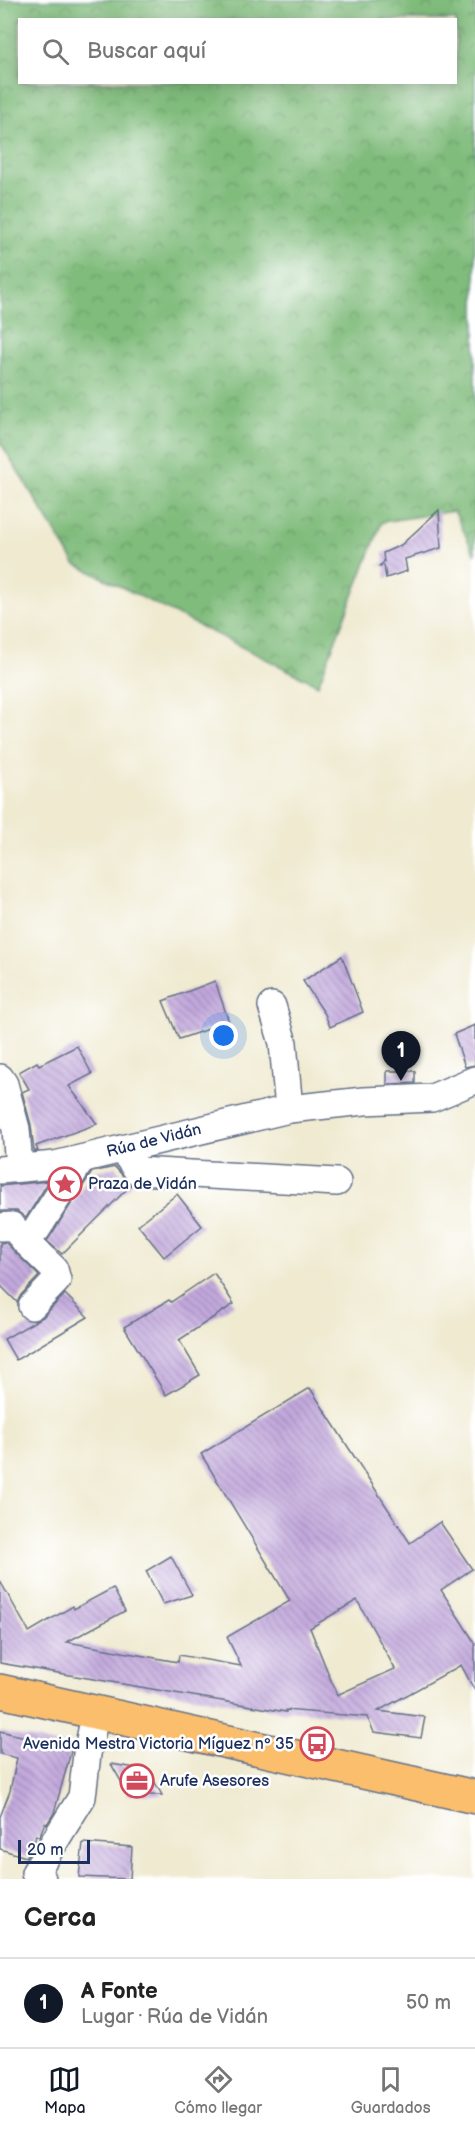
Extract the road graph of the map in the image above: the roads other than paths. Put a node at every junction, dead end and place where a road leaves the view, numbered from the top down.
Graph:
1 (272, 1006) dead end
2 (0, 1078) edge
3 (475, 1080) edge
4 (289, 1109) junction
5 (122, 1149) junction
6 (82, 1159) junction
7 (10, 1168) edge
8 (338, 1182) dead end
9 (0, 1227) edge
10 (25, 1241) junction
11 (32, 1306) dead end
12 (0, 1691) edge
13 (96, 1712) junction
14 (475, 1797) edge
15 (42, 1879) edge

1 - 4 street
2 - 7 street, Rúa de Vidán
3 - 4 street, Rúa de Vidán
4 - 5 street, Rúa de Vidán
5 - 6 street, Rúa de Vidán
5 - 8 street
6 - 7 street, Rúa de Vidán
6 - 10 street
9 - 10 street
10 - 11 street
12 - 13 main road
13 - 14 main road
13 - 15 street

